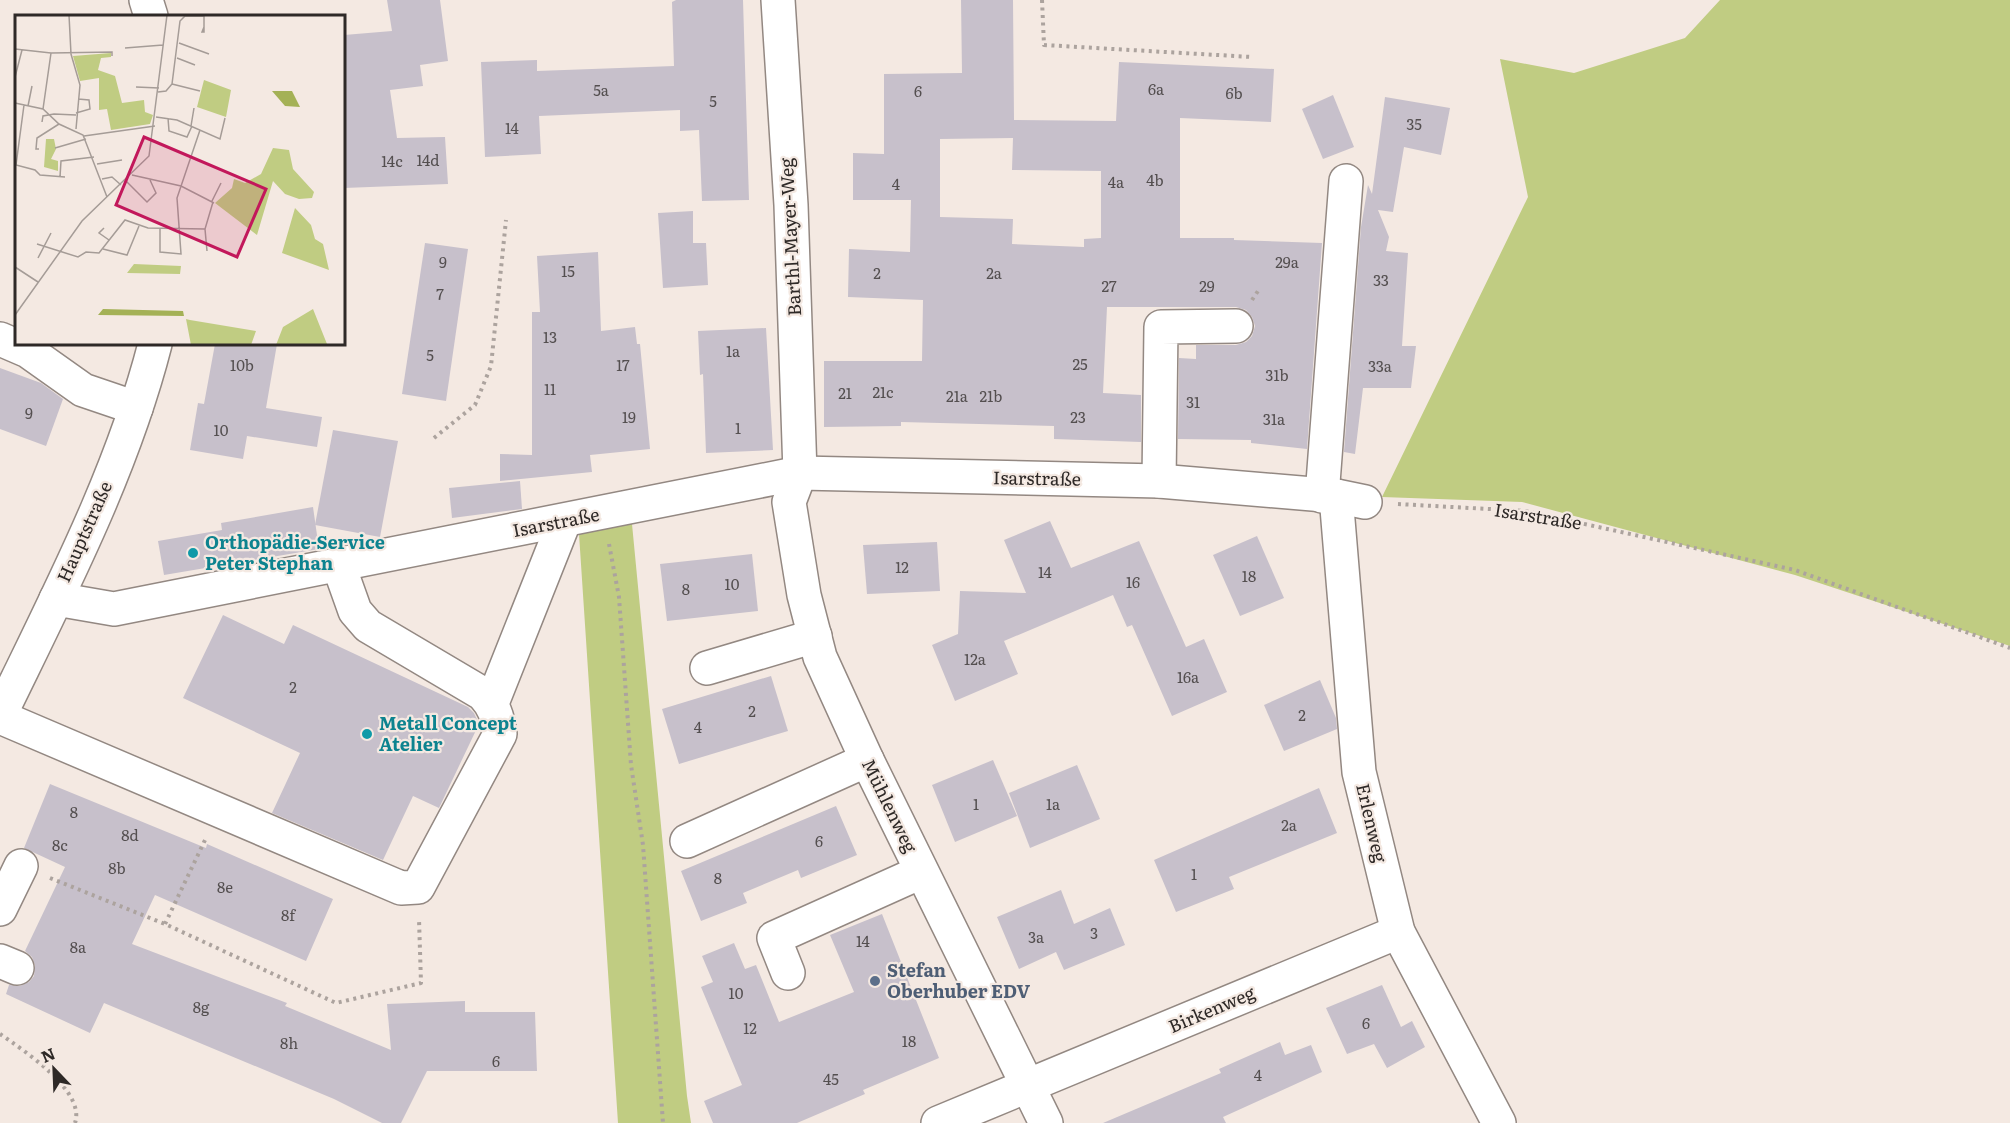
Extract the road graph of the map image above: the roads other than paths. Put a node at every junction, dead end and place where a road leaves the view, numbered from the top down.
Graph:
1 (146, 0) edge
2 (778, 0) edge
3 (151, 15) edge
4 (1346, 181) dead end
5 (1236, 326) dead end
6 (0, 339) edge
7 (155, 345) edge
8 (136, 408) junction
9 (800, 473) junction
10 (1159, 481) junction
11 (1341, 498) junction
12 (564, 522) junction
13 (339, 566) junction
14 (56, 599) junction
15 (815, 636) junction
16 (707, 668) dead end
17 (492, 703) junction
18 (0, 716) edge
19 (867, 760) junction
20 (687, 841) dead end
21 (21, 866) road end
22 (921, 872) junction
23 (0, 909) edge
24 (1398, 932) junction
25 (788, 973) dead end
26 (1027, 1088) junction
27 (939, 1123) edge
28 (1046, 1123) edge
29 (1499, 1123) edge

1 - 3 street
2 - 9 street, Barthl-Mayer-Weg
4 - 11 street, Erlenweg
5 - 10 street
6 - 8 street
7 - 8 street, Hauptstraße
8 - 14 street, Hauptstraße
9 - 10 street, Isarstraße
9 - 12 street, Isarstraße
9 - 15 street, Mühlenweg
10 - 11 street, Isarstraße
11 - 24 street, Erlenweg
12 - 13 street, Isarstraße
12 - 17 street
13 - 14 street, Isarstraße
13 - 17 street
14 - 18 street, Hauptstraße
15 - 16 street
15 - 19 street, Mühlenweg
17 - 18 street
19 - 20 street
19 - 22 street, Mühlenweg
21 - 23 street
22 - 25 street
22 - 26 street, Mühlenweg
24 - 26 street, Birkenweg
24 - 29 street, Erlenweg
26 - 27 street, Birkenweg
26 - 28 street, Mühlenweg

